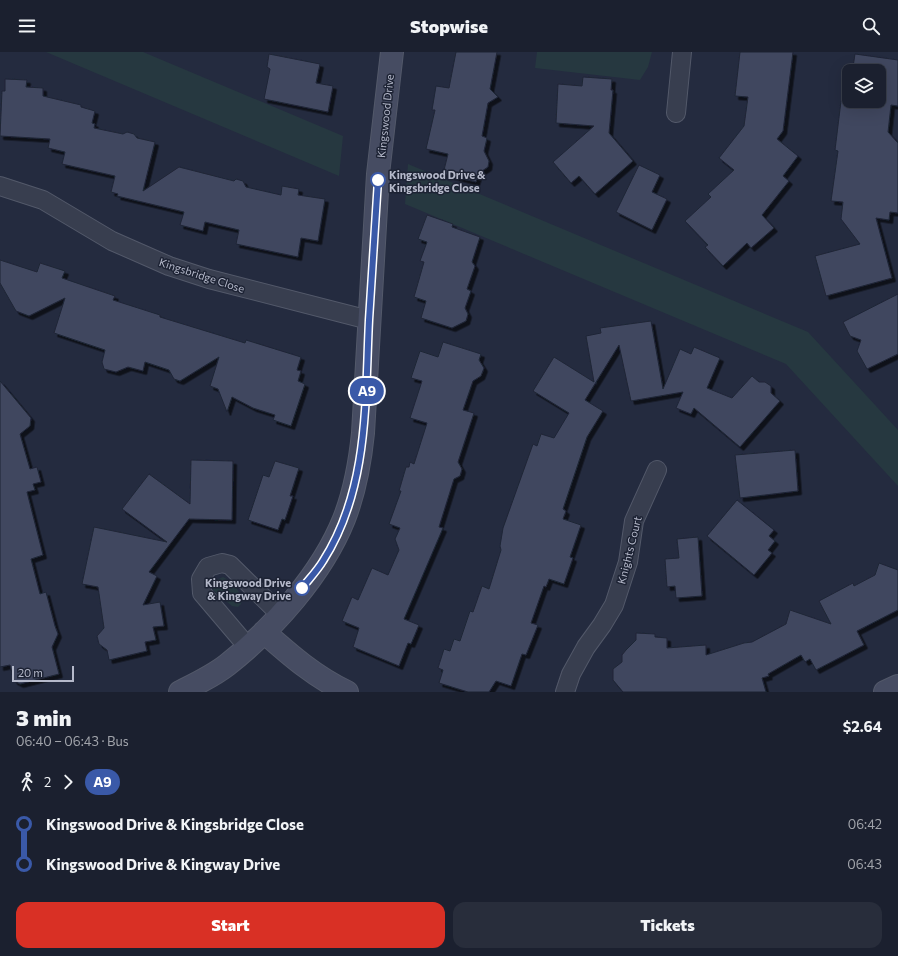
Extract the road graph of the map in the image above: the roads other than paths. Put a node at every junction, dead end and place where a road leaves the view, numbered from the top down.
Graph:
1 (392, 52) edge
2 (682, 52) edge
3 (676, 113) dead end
4 (0, 186) edge
5 (369, 320) junction
6 (657, 470) dead end
7 (282, 615) junction
8 (264, 632) junction
9 (247, 646) junction
10 (898, 686) edge
11 (180, 692) edge
12 (347, 692) edge
13 (565, 692) edge
14 (886, 692) edge

1 - 5 street, Kingswood Drive
2 - 3 street
4 - 5 street, Kingsbridge Close
5 - 7 street, Kingswood Drive
6 - 13 street, Knights Court
7 - 8 street, Kingswood Drive
7 - 9 street
8 - 9 street, Kingswood Drive
8 - 12 street
9 - 11 street, Kingswood Drive
10 - 14 street

